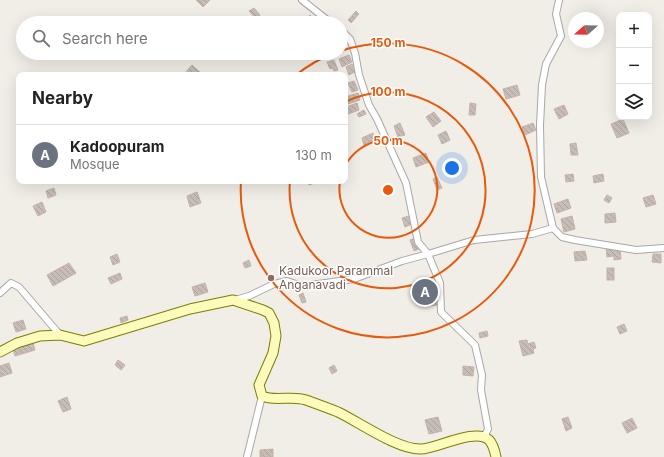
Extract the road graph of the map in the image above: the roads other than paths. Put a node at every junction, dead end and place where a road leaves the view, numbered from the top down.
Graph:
1 (302, 0) edge
2 (559, 0) edge
3 (322, 16) edge
4 (348, 37) edge
5 (552, 228) junction
6 (664, 248) edge
7 (428, 254) junction
8 (0, 293) edge
9 (233, 300) junction
10 (60, 335) junction
11 (0, 351) edge
12 (262, 396) junction
13 (484, 437) junction
14 (247, 457) edge
15 (496, 457) edge

1 - 3 street
2 - 5 street
4 - 7 street
5 - 6 street
5 - 7 street
7 - 9 street
7 - 13 street
8 - 10 street
9 - 10 main road
9 - 12 main road
10 - 11 main road
12 - 13 main road
12 - 14 street
13 - 15 main road

